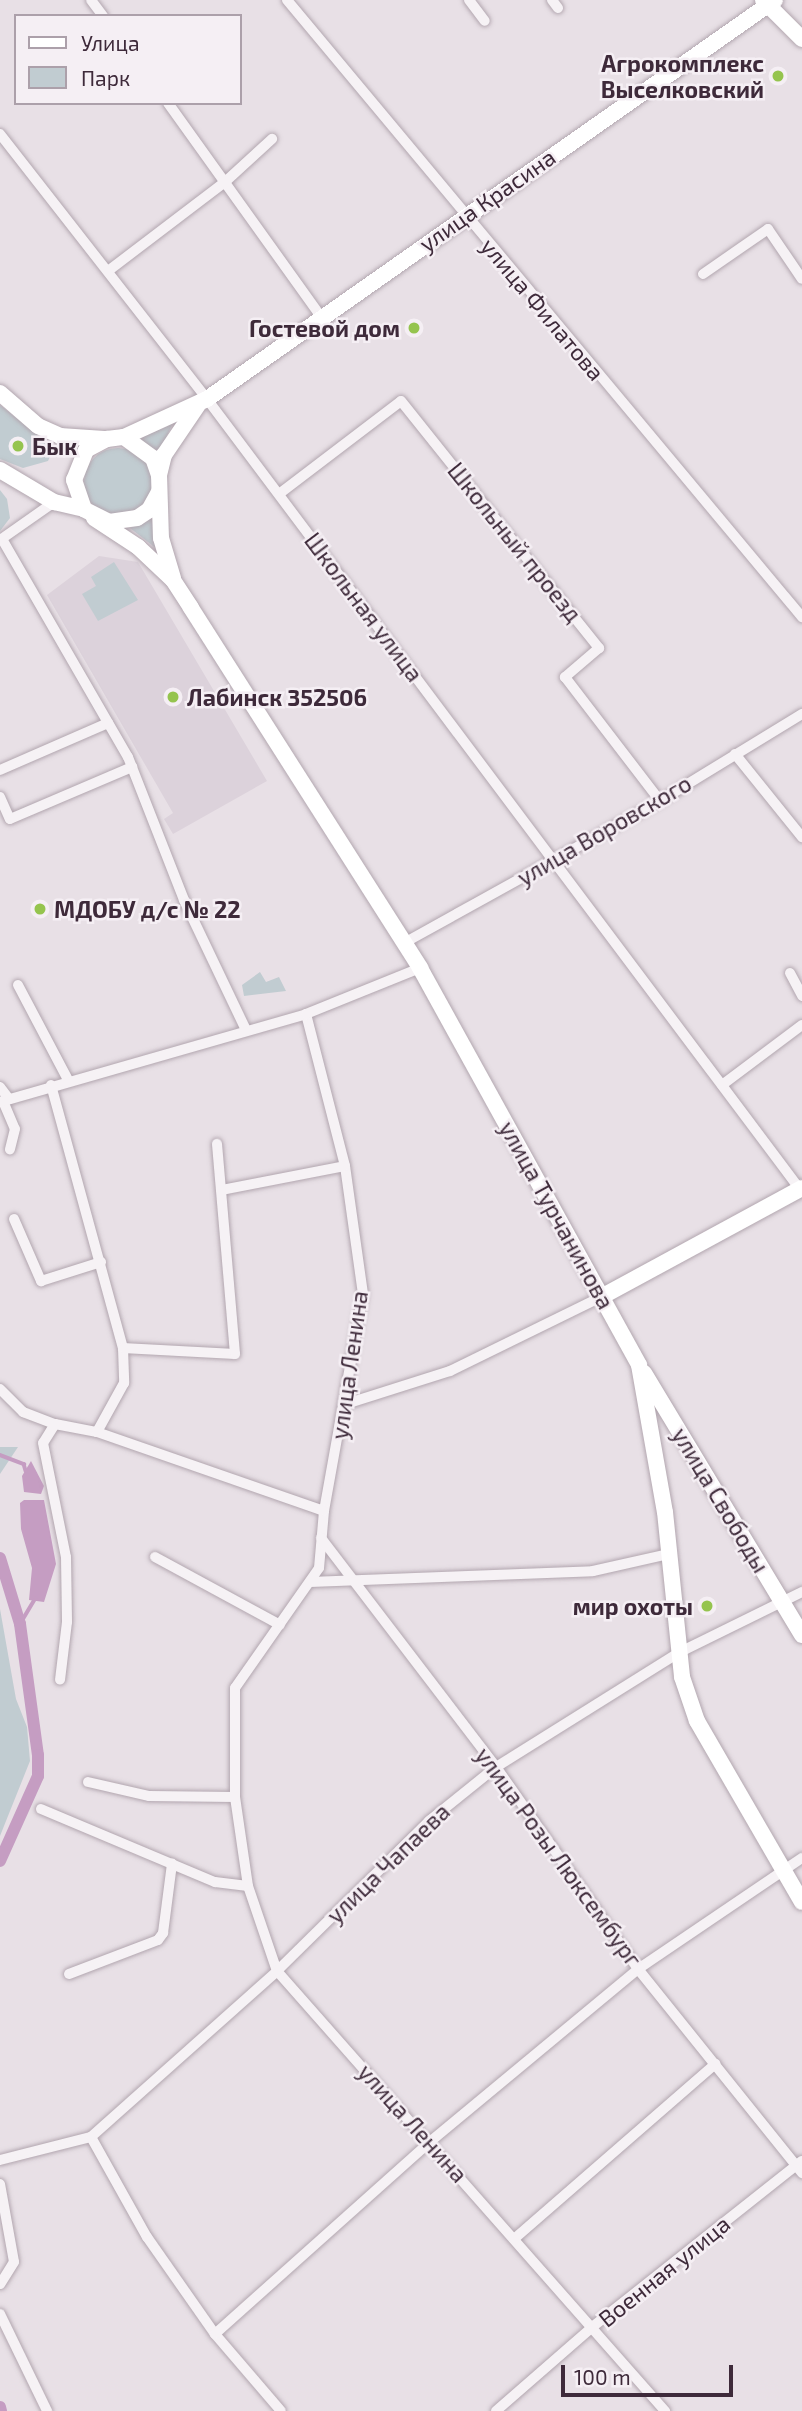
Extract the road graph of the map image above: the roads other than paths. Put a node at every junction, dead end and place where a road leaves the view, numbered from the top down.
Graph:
1 (287, 0) edge
2 (469, 0) edge
3 (769, 2) edge
4 (485, 21) dead end
5 (802, 39) edge
6 (168, 105) edge
7 (0, 134) edge
8 (272, 139) dead end
9 (225, 182) junction
10 (464, 215) junction
11 (108, 271) junction
12 (703, 274) dead end
13 (802, 279) edge
14 (322, 318) junction
15 (0, 393) edge
16 (204, 401) junction
17 (124, 437) junction
18 (107, 439) junction
19 (82, 455) junction
20 (0, 470) edge
21 (159, 484) junction
22 (279, 494) junction
23 (54, 502) junction
24 (89, 513) junction
25 (1, 539) edge
26 (173, 580) junction
27 (802, 617) edge
28 (802, 714) edge
29 (108, 723) junction
30 (735, 754) junction
31 (132, 767) junction
32 (0, 770) edge
33 (0, 797) edge
34 (660, 801) junction
35 (802, 836) edge
36 (553, 859) junction
37 (404, 943) junction
38 (420, 968) junction
39 (790, 973) dead end
40 (18, 985) dead end
41 (802, 996) edge
42 (306, 1014) junction
43 (802, 1025) edge
44 (246, 1030) junction
45 (68, 1080) junction
46 (51, 1085) junction
47 (722, 1085) junction
48 (0, 1087) edge
49 (4, 1100) edge
50 (217, 1144) dead end
51 (10, 1149) dead end
52 (345, 1166) junction
53 (222, 1190) junction
54 (801, 1190) edge
55 (14, 1219) dead end
56 (101, 1262) junction
57 (603, 1296) junction
58 (123, 1348) junction
59 (639, 1365) junction
60 (0, 1389) edge
61 (345, 1405) junction
62 (55, 1424) junction
63 (97, 1432) junction
64 (324, 1511) junction
65 (321, 1538) junction
66 (669, 1555) junction
67 (155, 1557) dead end
68 (354, 1579) junction
69 (310, 1581) junction
70 (802, 1592) edge
71 (783, 1603) junction
72 (280, 1625) junction
73 (802, 1635) edge
74 (680, 1651) junction
75 (61, 1680) dead end
76 (496, 1767) junction
77 (88, 1782) dead end
78 (235, 1797) junction
79 (41, 1809) dead end
80 (802, 1858) edge
81 (172, 1864) junction
82 (784, 1870) junction
83 (248, 1886) junction
84 (802, 1902) edge
85 (638, 1969) junction
86 (276, 1971) junction
87 (69, 1974) dead end
88 (715, 2064) junction
89 (91, 2137) junction
90 (430, 2141) junction
91 (0, 2160) edge
92 (800, 2166) edge
93 (0, 2184) edge
94 (514, 2239) junction
95 (0, 2284) edge
96 (0, 2314) edge
97 (591, 2328) junction
98 (215, 2334) junction
99 (47, 2411) edge
100 (281, 2411) edge
101 (496, 2411) edge
102 (666, 2411) edge

1 - 10 street, улица Филатова
2 - 4 street
3 - 5 street
3 - 10 street, улица Красина
6 - 9 street
7 - 11 street, Школьная улица
8 - 9 street
9 - 11 street
9 - 14 street
10 - 14 street, улица Красина
10 - 27 street, улица Филатова
11 - 16 street, Школьная улица
12 - 13 street
14 - 16 street, улица Красина
15 - 18 street
16 - 17 street, улица Красина
16 - 21 street, улица Красина
16 - 22 street, Школьная улица
17 - 18 street
17 - 21 street
18 - 19 street
19 - 23 street
19 - 24 street
20 - 23 street, улица Турчанинова
21 - 24 street
21 - 26 street, улица Турчанинова
22 - 34 street, Школьный проезд
22 - 36 street, Школьная улица
23 - 24 street, улица Турчанинова
23 - 25 street
24 - 26 street, улица Турчанинова
25 - 29 street
26 - 37 street, улица Турчанинова
28 - 30 street, улица Воровского
29 - 31 street
29 - 32 street
30 - 34 street, улица Воровского
30 - 35 street
31 - 33 street
31 - 44 street
34 - 36 street, улица Воровского
36 - 37 street, улица Воровского
36 - 47 street, Школьная улица
37 - 38 street, улица Турчанинова
38 - 42 street
38 - 57 street, улица Турчанинова
39 - 41 street
40 - 45 street
42 - 44 street
42 - 52 street, улица Ленина
43 - 47 street
44 - 45 street
45 - 46 street
46 - 49 street
46 - 56 street
47 - 54 street, Школьная улица
48 - 49 street
49 - 51 street
50 - 53 street
52 - 53 street
52 - 61 street, улица Ленина
53 - 58 street
54 - 57 street
55 - 56 street
56 - 58 street
57 - 59 street, улица Турчанинова
57 - 61 street
58 - 63 street
59 - 66 street, улица Турчанинова
59 - 71 street, улица Свободы
60 - 62 street
61 - 64 street, улица Ленина
62 - 63 street
62 - 75 street
63 - 64 street
64 - 65 street, улица Ленина
65 - 68 street, улица Розы Люксембург
65 - 69 street, улица Ленина
66 - 68 street
66 - 74 street, улица Турчанинова
67 - 72 street
68 - 69 street
68 - 76 street, улица Розы Люксембург
69 - 72 street, улица Ленина
70 - 71 street, улица Чапаева
71 - 73 street, улица Свободы
71 - 74 street, улица Чапаева
72 - 78 street, улица Ленина
74 - 76 street, улица Чапаева
74 - 82 street, улица Турчанинова
76 - 85 street, улица Розы Люксембург
76 - 86 street, улица Чапаева
77 - 78 street
78 - 83 street, улица Ленина
79 - 81 street
80 - 82 street
81 - 83 street
81 - 87 street
82 - 84 street, улица Турчанинова
82 - 85 street
83 - 86 street, улица Ленина
85 - 88 street, улица Розы Люксембург
85 - 90 street
86 - 89 street, улица Чапаева
86 - 90 street, улица Ленина
88 - 92 street, улица Розы Люксембург
88 - 94 street
89 - 91 street, улица Чапаева
89 - 98 street
90 - 94 street, улица Ленина
90 - 98 street
92 - 97 street, Военная улица
93 - 95 street
94 - 97 street, улица Ленина
96 - 99 street
97 - 101 street, Военная улица
97 - 102 street, улица Ленина
98 - 100 street

